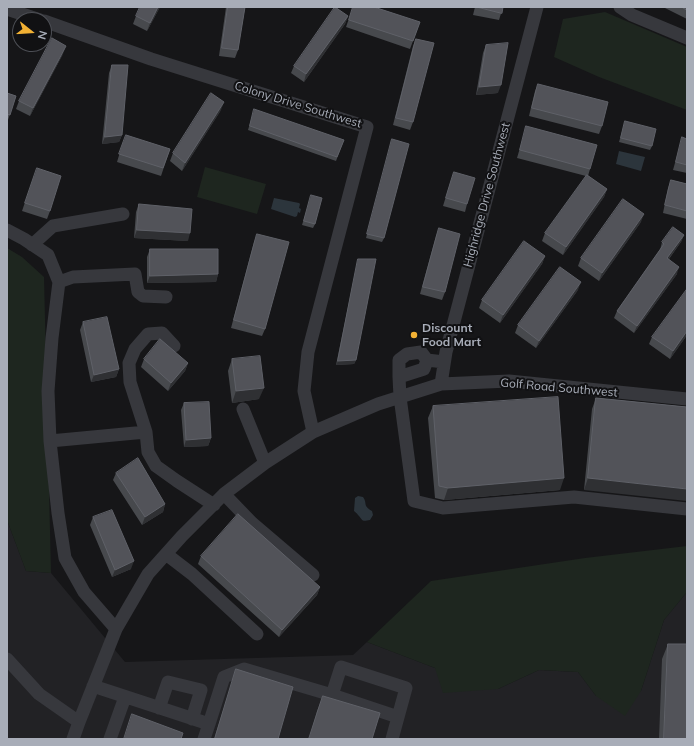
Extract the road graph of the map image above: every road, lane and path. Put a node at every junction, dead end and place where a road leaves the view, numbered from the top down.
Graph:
1 (537, 7) edge
2 (620, 7) edge
3 (52, 25) edge
4 (687, 38) edge
5 (123, 214) dead end
6 (7, 230) edge
7 (32, 245) junction
8 (59, 282) junction
9 (166, 297) dead end
10 (174, 346) dead end
11 (427, 360) junction
12 (444, 362) junction
13 (399, 377) junction
14 (441, 384) junction
15 (400, 397) junction
16 (687, 399) edge
17 (243, 409) dead end
18 (146, 432) junction
19 (313, 432) junction
20 (50, 441) junction
21 (265, 463) junction
22 (224, 494) junction
23 (214, 504) junction
24 (687, 509) edge
25 (166, 554) junction
26 (313, 575) dead end
27 (116, 628) junction
28 (257, 634) dead end
29 (7, 659) edge
30 (93, 686) junction
31 (332, 695) junction
32 (125, 697) junction
33 (159, 708) junction
34 (398, 717) junction
35 (192, 719) junction
36 (79, 722) junction
37 (209, 724) junction
38 (73, 739) edge
39 (110, 739) edge
40 (204, 739) edge
41 (392, 739) edge

1 - 12 street, Highridge Drive Southwest
2 - 4 street
3 - 19 street, Colony Drive Southwest
5 - 7 street
6 - 7 street
7 - 8 street
8 - 9 street
8 - 20 street
10 - 18 street
11 - 12 street
11 - 13 street
11 - 13 street
12 - 14 street, Highridge Drive Southwest
13 - 15 street
14 - 15 street, Golf Road Southwest
14 - 16 street, Golf Road Southwest
15 - 19 street, Golf Road Southwest
15 - 24 street
17 - 21 street
18 - 20 street
18 - 23 street
19 - 21 street, Golf Road Southwest
20 - 27 street
21 - 22 street, Golf Road Southwest
22 - 23 street, Golf Road Southwest
22 - 26 street
23 - 25 street, Golf Road Southwest
25 - 27 street, Golf Road Southwest
25 - 28 street
27 - 30 street, Golf Road Southwest
29 - 36 street
30 - 32 street
30 - 36 street, Golf Road Southwest
31 - 34 street
31 - 34 street
31 - 37 street
32 - 33 street
32 - 39 street
33 - 35 street
33 - 35 street
34 - 41 street
35 - 37 street
36 - 38 street, Golf Road Southwest
37 - 40 street

